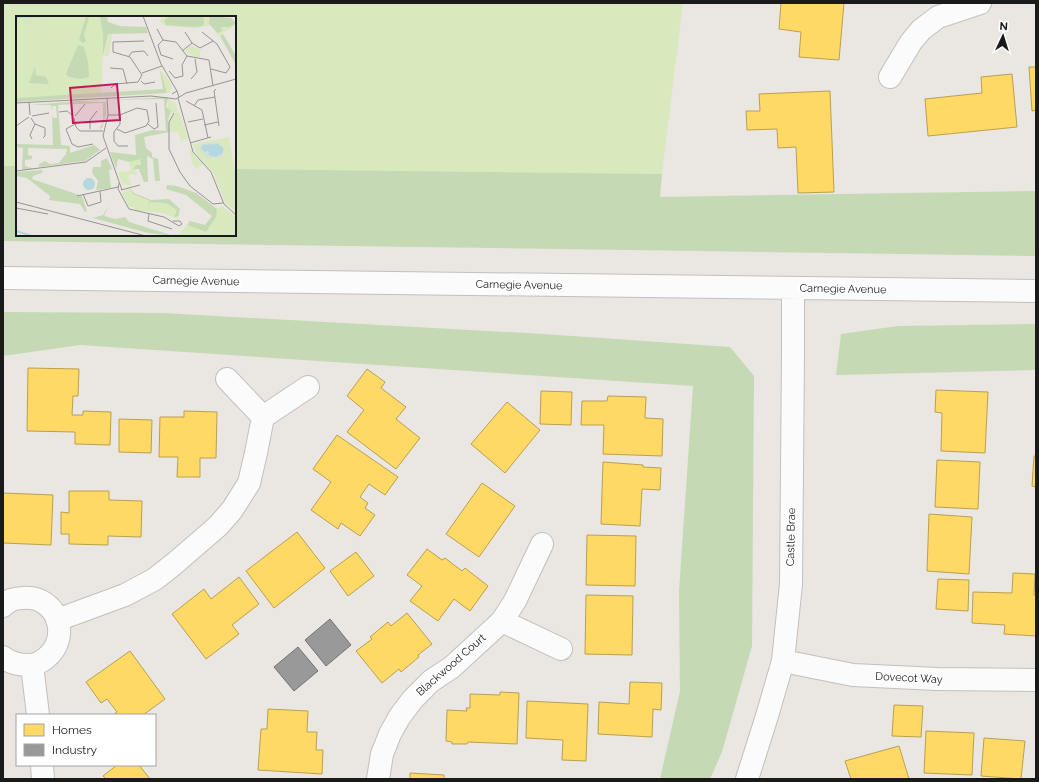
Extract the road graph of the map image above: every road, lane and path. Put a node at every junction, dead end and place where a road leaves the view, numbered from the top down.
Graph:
1 (980, 3) edge
2 (934, 10) edge
3 (890, 77) dead end
4 (3, 278) edge
5 (793, 289) junction
6 (1036, 291) edge
7 (227, 380) dead end
8 (308, 387) dead end
9 (263, 417) junction
10 (542, 544) dead end
11 (3, 606) edge
12 (57, 620) junction
13 (502, 620) junction
14 (561, 649) dead end
15 (3, 657) edge
16 (783, 661) junction
17 (32, 665) junction
18 (1036, 680) edge
19 (38, 714) edge
20 (42, 766) edge
21 (44, 779) edge
22 (378, 779) edge
23 (746, 779) edge

1 - 2 street
2 - 3 street
4 - 5 street, Carnegie Avenue
5 - 6 street, Carnegie Avenue
5 - 16 street, Castle Brae
7 - 9 street
8 - 9 street
9 - 12 street
10 - 13 street, Blackwood Court
11 - 12 street
12 - 17 street
13 - 14 street
13 - 22 street, Blackwood Court
15 - 17 street
16 - 18 street, Dovecot Way
16 - 23 street, Castle Brae
17 - 19 street
20 - 21 street

